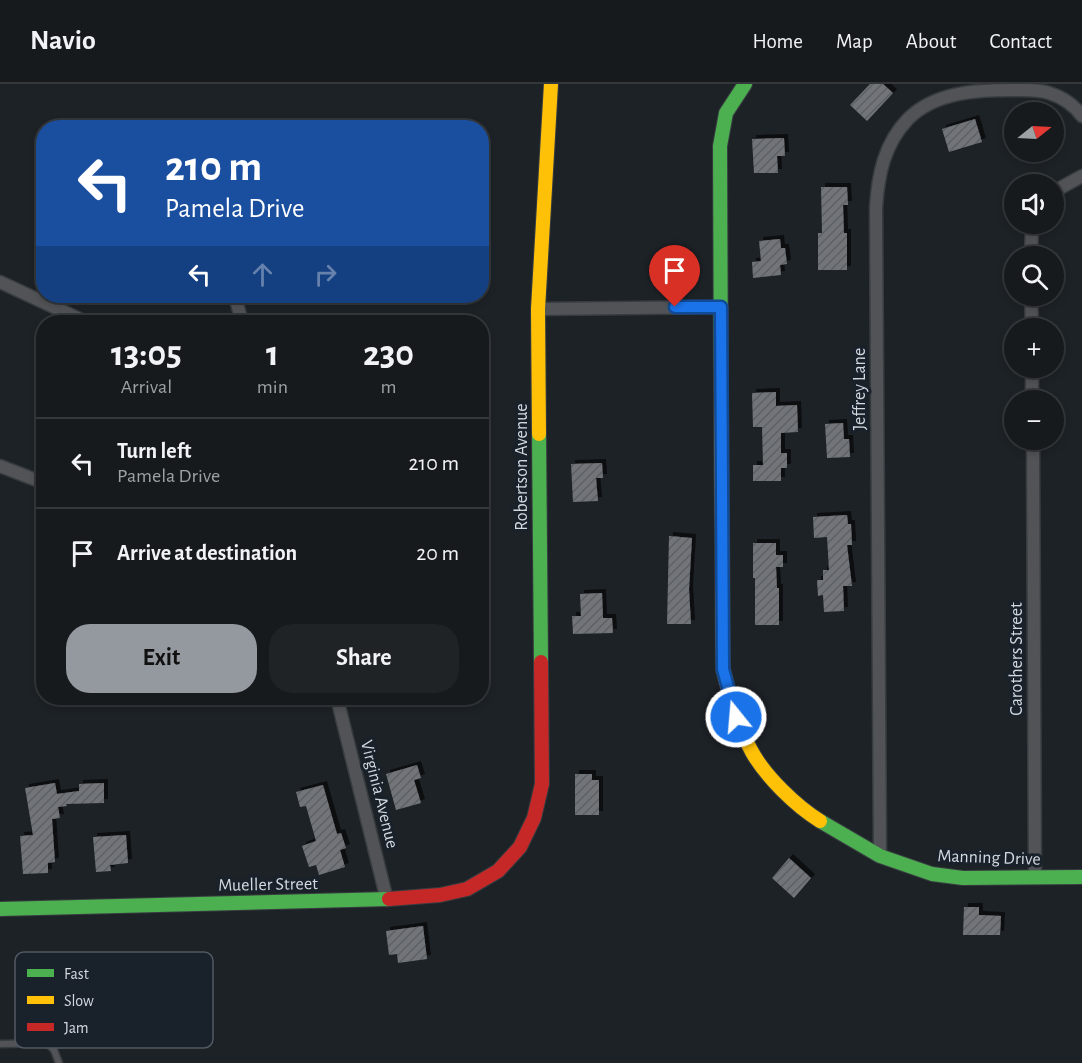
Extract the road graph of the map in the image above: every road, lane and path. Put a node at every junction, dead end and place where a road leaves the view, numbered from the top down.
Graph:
1 (551, 84) edge
2 (745, 84) edge
3 (1082, 116) edge
4 (1082, 176) edge
5 (1064, 186) edge
6 (0, 282) edge
7 (36, 299) edge
8 (45, 303) edge
9 (721, 307) junction
10 (538, 309) junction
11 (71, 315) edge
12 (1033, 450) edge
13 (0, 466) edge
14 (36, 480) edge
15 (340, 705) edge
16 (521, 846) joint
17 (880, 856) junction
18 (1035, 877) junction
19 (1082, 877) edge
20 (387, 900) junction
21 (0, 909) edge
22 (0, 1044) edge
23 (15, 1044) edge
24 (52, 1048) edge
25 (59, 1063) edge

1 - 10 street, Robertson Avenue
2 - 9 street, Manning Drive
3 - 17 street, Jeffrey Lane
4 - 5 street
6 - 7 street
8 - 11 street
9 - 10 street
9 - 17 street, Manning Drive
10 - 16 street, Robertson Avenue
12 - 18 street, Carothers Street
13 - 14 street
15 - 20 street, Virginia Avenue
16 - 20 street, Mueller Street
17 - 18 street, Manning Drive
18 - 19 street, Manning Drive
20 - 21 street, Mueller Street
22 - 23 lane
24 - 25 lane

